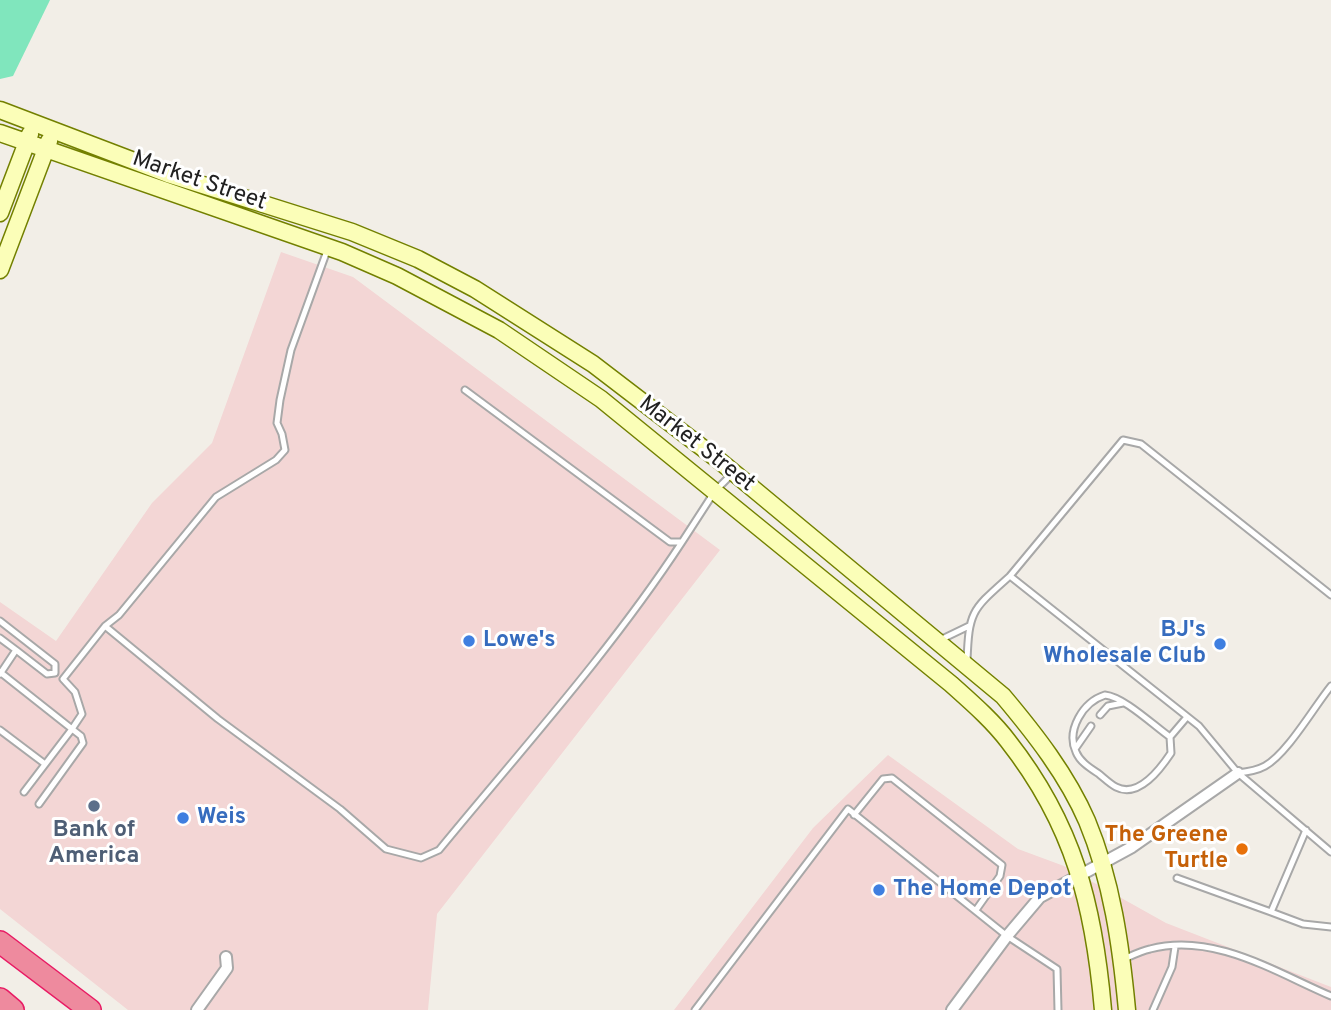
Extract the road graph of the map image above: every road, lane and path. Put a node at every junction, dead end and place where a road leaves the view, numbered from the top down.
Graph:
1 (0, 110) edge
2 (35, 123) junction
3 (53, 130) junction
4 (0, 133) edge
5 (26, 143) junction
6 (46, 149) junction
7 (0, 213) edge
8 (328, 247) junction
9 (0, 270) edge
10 (465, 390) dead end
11 (734, 473) junction
12 (715, 491) junction
13 (682, 542) junction
14 (1010, 576) junction
15 (1331, 595) edge
16 (0, 621) edge
17 (105, 626) junction
18 (969, 626) junction
19 (0, 638) edge
20 (938, 641) junction
21 (16, 650) junction
22 (967, 666) junction
23 (0, 673) edge
24 (55, 673) junction
25 (63, 679) junction
26 (1331, 686) edge
27 (1123, 703) junction
28 (1100, 715) dead end
29 (1187, 717) junction
30 (1091, 726) dead end
31 (72, 729) junction
32 (0, 730) edge
33 (1170, 737) junction
34 (1075, 750) junction
35 (45, 764) junction
36 (1238, 773) junction
37 (24, 792) dead end
38 (38, 804) dead end
39 (855, 815) junction
40 (1306, 830) junction
41 (1331, 852) edge
42 (1101, 862) junction
43 (1080, 873) junction
44 (1177, 878) dead end
45 (976, 910) junction
46 (1271, 912) junction
47 (1331, 927) edge
48 (1007, 936) junction
49 (0, 942) edge
50 (1175, 947) junction
51 (226, 957) dead end
52 (1121, 960) junction
53 (1331, 996) edge
54 (0, 999) edge
55 (13, 1010) edge
56 (90, 1010) edge
57 (197, 1010) edge
58 (695, 1010) edge
59 (952, 1010) edge
60 (1058, 1010) edge
61 (1103, 1010) edge
62 (1127, 1010) edge
63 (1153, 1010) edge

1 - 2 street, Market Street
2 - 3 street, Market Street
2 - 5 street
3 - 6 street
3 - 11 street, Market Street
4 - 5 street, Market Street
5 - 6 street, Market Street
5 - 7 street
6 - 8 street, Market Street
6 - 9 street
8 - 12 street, Market Street
8 - 17 lane
10 - 13 lane
11 - 12 lane
11 - 20 street, Market Street
12 - 13 lane
12 - 43 street, Market Street
13 - 17 lane
14 - 15 lane
14 - 18 lane
14 - 29 lane
16 - 24 lane
17 - 25 lane
18 - 20 lane
18 - 22 lane
19 - 21 lane
20 - 22 street, Market Street
21 - 23 lane
21 - 24 lane
22 - 42 street, Market Street
23 - 31 lane
24 - 25 lane
25 - 31 lane
26 - 36 lane
27 - 28 lane
27 - 33 lane
27 - 34 lane
29 - 33 lane
29 - 36 lane
30 - 34 lane
31 - 35 lane
31 - 38 lane
32 - 35 lane
33 - 34 lane
35 - 37 lane
36 - 40 lane
36 - 42 street
39 - 45 lane
39 - 45 lane
39 - 58 lane
40 - 41 lane
40 - 46 lane
42 - 43 street
42 - 52 street, Market Street
43 - 48 street
43 - 61 street, Market Street
44 - 46 lane
45 - 48 lane
46 - 47 lane
48 - 59 street
48 - 60 lane
49 - 56 highway
50 - 52 lane
50 - 53 lane
50 - 63 lane
51 - 57 street
52 - 62 street, Market Street
54 - 55 highway

